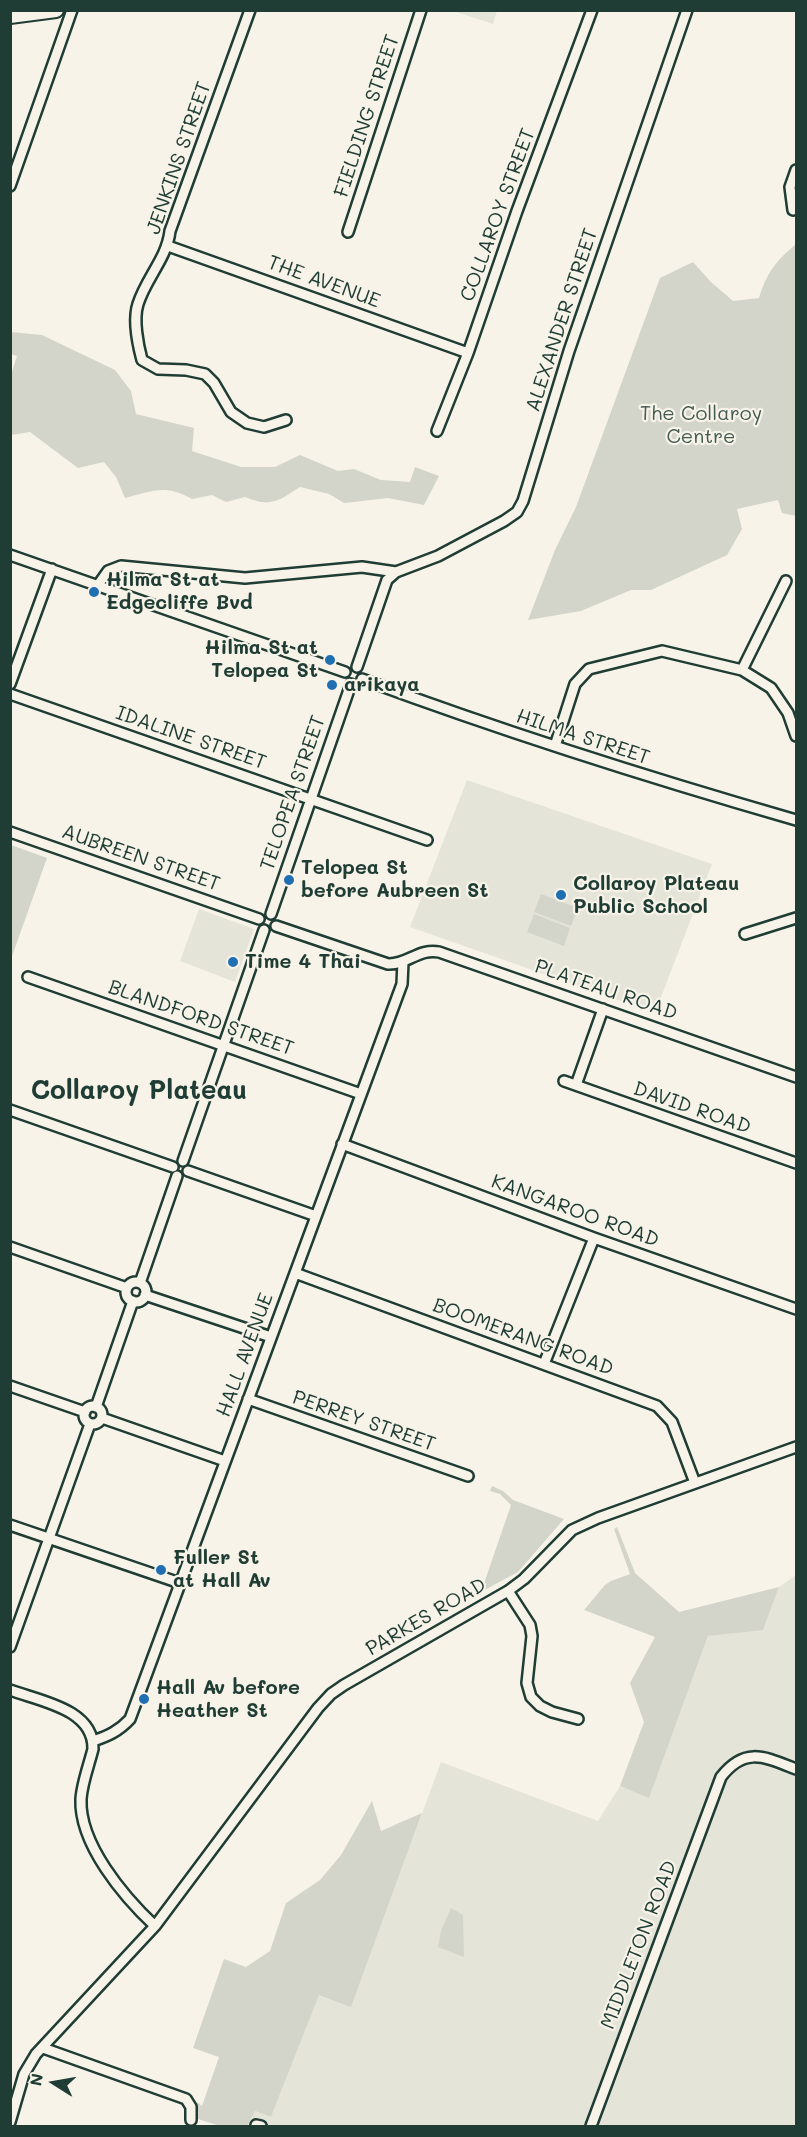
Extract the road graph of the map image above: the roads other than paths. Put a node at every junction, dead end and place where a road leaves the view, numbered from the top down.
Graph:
1 (56, 10) edge
2 (72, 10) edge
3 (250, 10) edge
4 (421, 10) edge
5 (592, 10) edge
6 (687, 10) edge
7 (10, 16) edge
8 (796, 170) edge
9 (10, 186) edge
10 (793, 210) dead end
11 (348, 232) dead end
12 (168, 246) junction
13 (468, 353) junction
14 (286, 420) dead end
15 (437, 431) dead end
16 (10, 555) edge
17 (52, 568) junction
18 (396, 572) junction
19 (786, 581) dead end
20 (98, 585) junction
21 (357, 667) junction
22 (742, 670) junction
23 (345, 672) junction
24 (362, 679) junction
25 (10, 684) edge
26 (351, 684) junction
27 (10, 694) edge
28 (796, 736) edge
29 (555, 746) junction
30 (311, 799) junction
31 (796, 820) edge
32 (10, 832) edge
33 (427, 840) dead end
34 (271, 914) junction
35 (796, 918) edge
36 (259, 919) junction
37 (276, 926) junction
38 (264, 930) junction
39 (745, 934) dead end
40 (404, 962) junction
41 (28, 977) dead end
42 (603, 1009) junction
43 (224, 1046) junction
44 (796, 1077) edge
45 (564, 1081) dead end
46 (576, 1085) junction
47 (361, 1094) junction
48 (10, 1110) edge
49 (342, 1144) junction
50 (183, 1161) junction
51 (796, 1163) edge
52 (175, 1171) junction
53 (188, 1171) junction
54 (316, 1216) junction
55 (594, 1238) junction
56 (10, 1247) edge
57 (294, 1273) junction
58 (140, 1283) junction
59 (127, 1288) junction
60 (146, 1295) junction
61 (133, 1301) junction
62 (796, 1309) edge
63 (271, 1337) junction
64 (544, 1364) junction
65 (10, 1386) edge
66 (248, 1399) junction
67 (96, 1407) junction
68 (85, 1412) junction
69 (102, 1418) junction
70 (90, 1424) junction
71 (796, 1447) edge
72 (225, 1461) junction
73 (468, 1476) dead end
74 (695, 1483) junction
75 (10, 1525) edge
76 (50, 1539) junction
77 (180, 1583) junction
78 (508, 1591) junction
79 (10, 1647) edge
80 (10, 1690) edge
81 (578, 1719) dead end
82 (93, 1741) junction
83 (796, 1769) edge
84 (155, 1926) junction
85 (43, 2048) junction
86 (13, 2112) edge
87 (191, 2120) dead end
88 (10, 2122) edge
89 (591, 2127) edge

1 - 7 highway
2 - 9 street
3 - 12 street, JENKINS STREET
4 - 11 street, FIELDING STREET
5 - 13 street, COLLAROY STREET
6 - 18 street, ALEXANDER STREET
8 - 10 street
12 - 13 street, THE AVENUE
12 - 14 street, JENKINS STREET
13 - 15 street, COLLAROY STREET
16 - 17 street
17 - 20 street
17 - 25 street
18 - 20 street
18 - 21 street
19 - 22 street
20 - 23 street
21 - 23 street
21 - 24 street
22 - 28 street
22 - 29 street
23 - 26 street
24 - 26 street
24 - 29 street, HILMA STREET
26 - 30 street, TELOPEA STREET
27 - 30 street, IDALINE STREET
29 - 31 street, HILMA STREET
30 - 33 street, IDALINE STREET
30 - 34 street, TELOPEA STREET
32 - 36 street, AUBREEN STREET
34 - 36 street
34 - 37 street
35 - 39 street
36 - 38 street
37 - 38 street
37 - 40 street
38 - 43 street
40 - 42 street, PLATEAU ROAD
40 - 47 street, HALL AVENUE
41 - 43 street, BLANDFORD STREET
42 - 44 street, PLATEAU ROAD
42 - 46 street
43 - 47 street, BLANDFORD STREET
43 - 50 street
45 - 46 street, DAVID ROAD
46 - 51 street, DAVID ROAD
47 - 49 street, HALL AVENUE
48 - 52 street
49 - 54 street, HALL AVENUE
49 - 55 street, KANGAROO ROAD
50 - 52 street
50 - 53 street
52 - 53 street
52 - 58 street
53 - 54 street
54 - 57 street, HALL AVENUE
55 - 62 street, KANGAROO ROAD
55 - 64 street
56 - 59 street
57 - 63 street, HALL AVENUE
57 - 64 street, BOOMERANG ROAD
58 - 59 street
58 - 60 street
59 - 61 street
60 - 61 street
60 - 63 street
61 - 67 street
63 - 66 street, HALL AVENUE
64 - 74 street, BOOMERANG ROAD
65 - 68 street
66 - 72 street, HALL AVENUE
66 - 73 street, PERREY STREET
67 - 68 street
67 - 69 street
68 - 70 street
69 - 70 street
69 - 72 street
70 - 76 street
71 - 74 street, PARKES ROAD
72 - 77 street, HALL AVENUE
74 - 78 street, PARKES ROAD
75 - 76 street
76 - 77 street
76 - 79 street
77 - 82 street, HALL AVENUE
78 - 81 street
78 - 84 street, PARKES ROAD
80 - 82 street
82 - 84 street
83 - 89 street, MIDDLETON ROAD
84 - 85 street, PARKES ROAD
85 - 86 street, PARKES ROAD
85 - 87 street
86 - 88 street, PARKES ROAD

